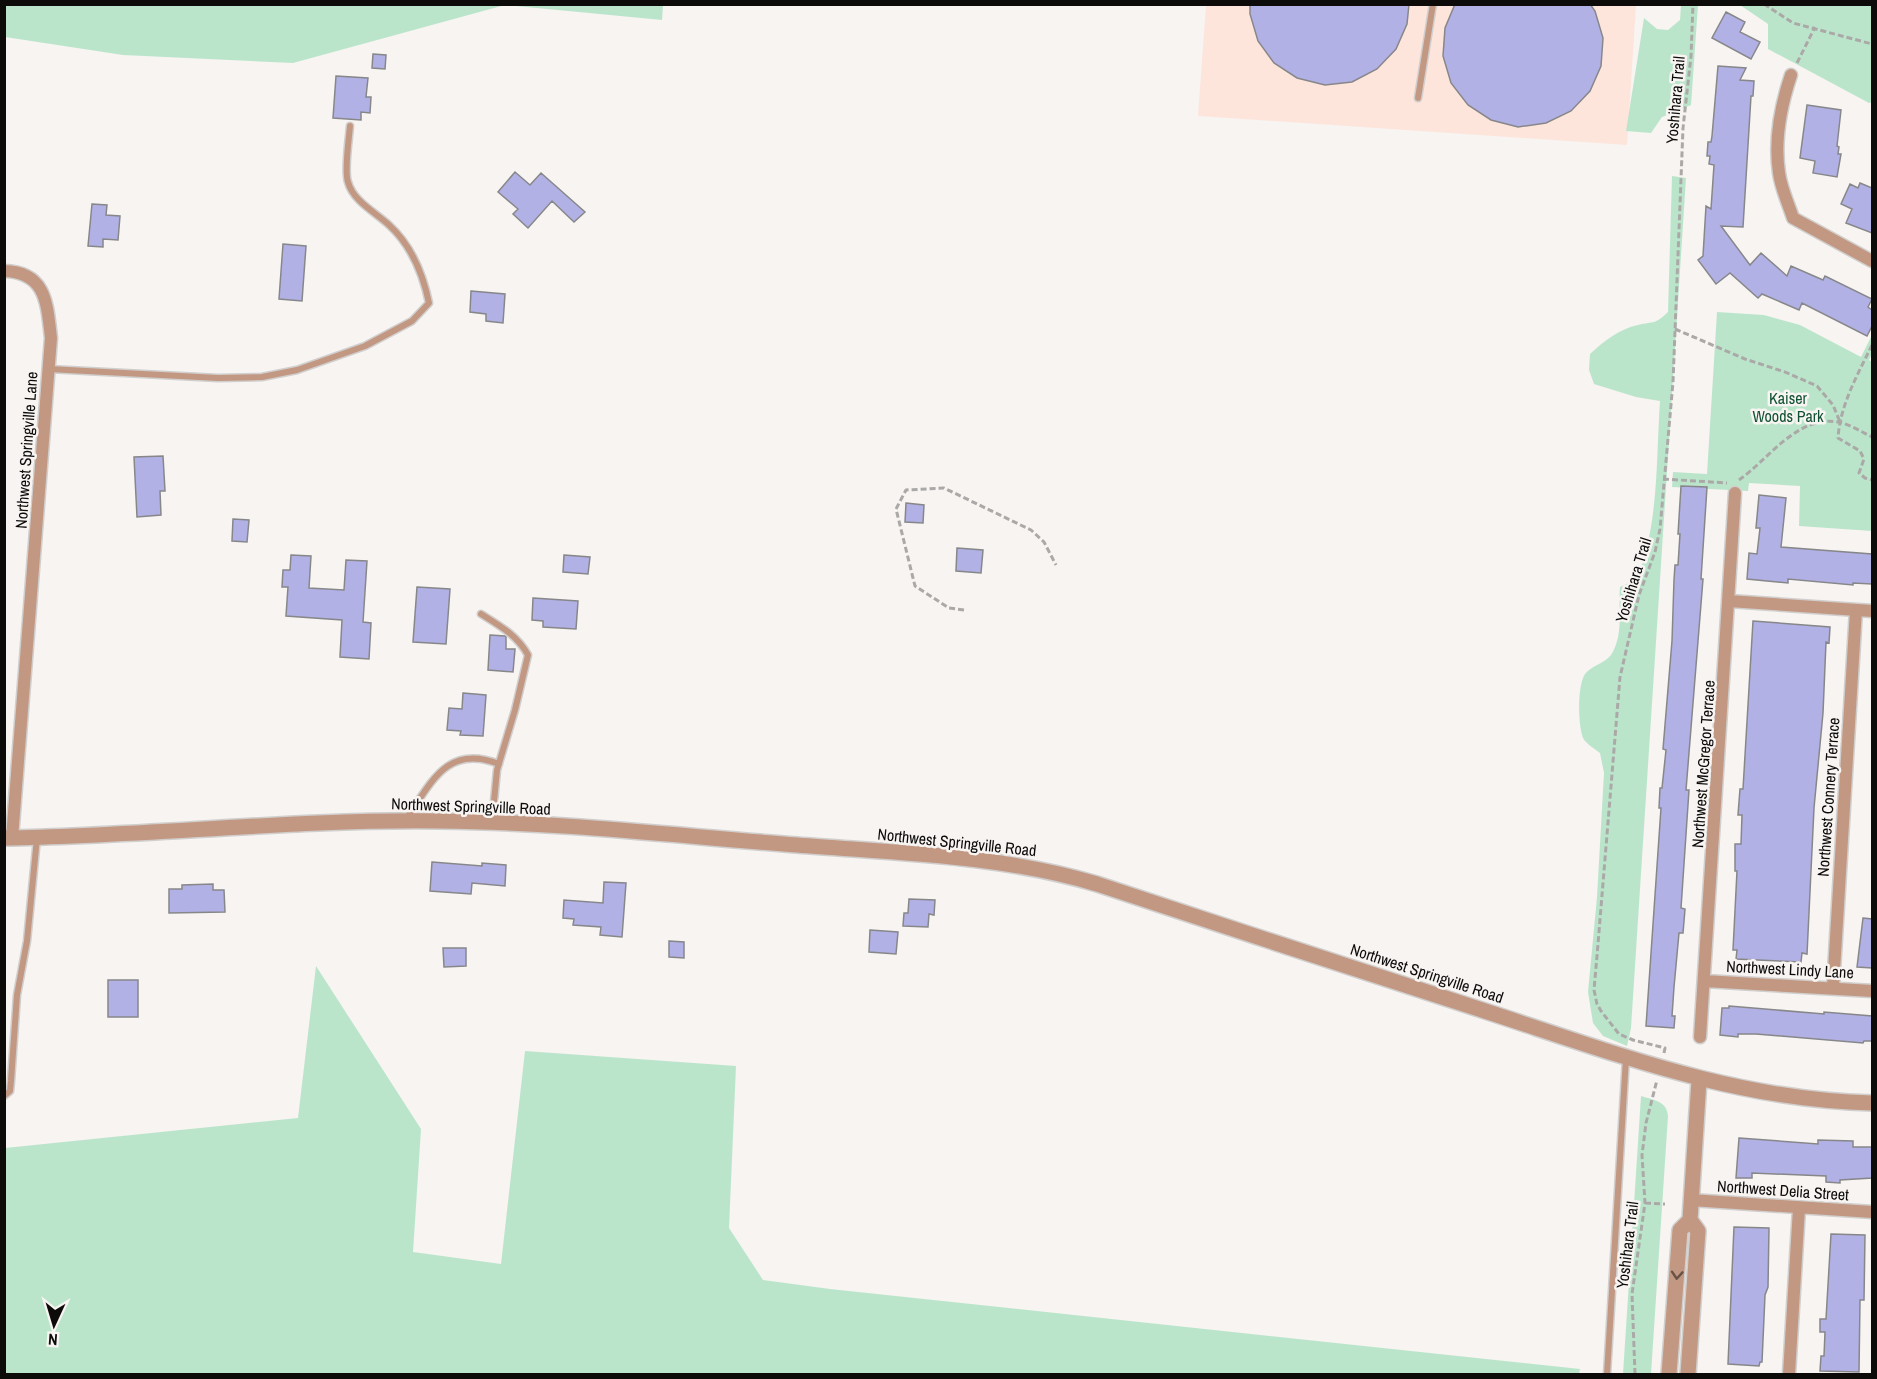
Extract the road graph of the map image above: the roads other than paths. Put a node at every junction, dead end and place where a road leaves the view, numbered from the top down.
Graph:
1 (1433, 4) edge
2 (1791, 75) road end
3 (1418, 98) dead end
4 (350, 126) dead end
5 (1872, 261) edge
6 (4, 271) edge
7 (49, 369) junction
8 (1735, 492) dead end
9 (1729, 601) junction
10 (1856, 610) junction
11 (1872, 611) edge
12 (481, 614) dead end
13 (499, 764) junction
14 (405, 821) junction
15 (492, 822) junction
16 (8, 838) edge
17 (37, 838) junction
18 (1706, 981) junction
19 (1833, 987) junction
20 (1872, 990) edge
21 (1700, 1037) dead end
22 (1626, 1057) junction
23 (1700, 1080) junction
24 (4, 1096) edge
25 (1872, 1102) edge
26 (1691, 1200) junction
27 (1800, 1208) junction
28 (1872, 1212) edge
29 (1690, 1220) junction
30 (1607, 1374) edge
31 (1669, 1374) edge
32 (1688, 1374) edge
33 (1789, 1374) edge

1 - 3 lane
2 - 5 street
4 - 7 lane
6 - 7 street, Northwest Springville Lane
7 - 16 street, Northwest Springville Lane
8 - 9 street, Northwest McGregor Terrace
9 - 10 street
9 - 18 street, Northwest McGregor Terrace
10 - 11 street
10 - 19 street, Northwest Connery Terrace
12 - 13 lane
13 - 14 lane
13 - 15 lane
14 - 15 street, Northwest Springville Road
14 - 17 street, Northwest Springville Road
15 - 22 street, Northwest Springville Road
16 - 17 street, Northwest Springville Road
17 - 24 lane
18 - 19 street, Northwest Lindy Lane
18 - 21 street, Northwest McGregor Terrace
19 - 20 street, Northwest Lindy Lane
22 - 23 street, Northwest Springville Road
22 - 30 lane
23 - 25 street, Northwest Springville Road
23 - 26 street
26 - 27 street, Northwest Delia Street
26 - 29 street
27 - 28 street, Northwest Delia Street
27 - 33 street
29 -> 31 street
29 - 32 street

